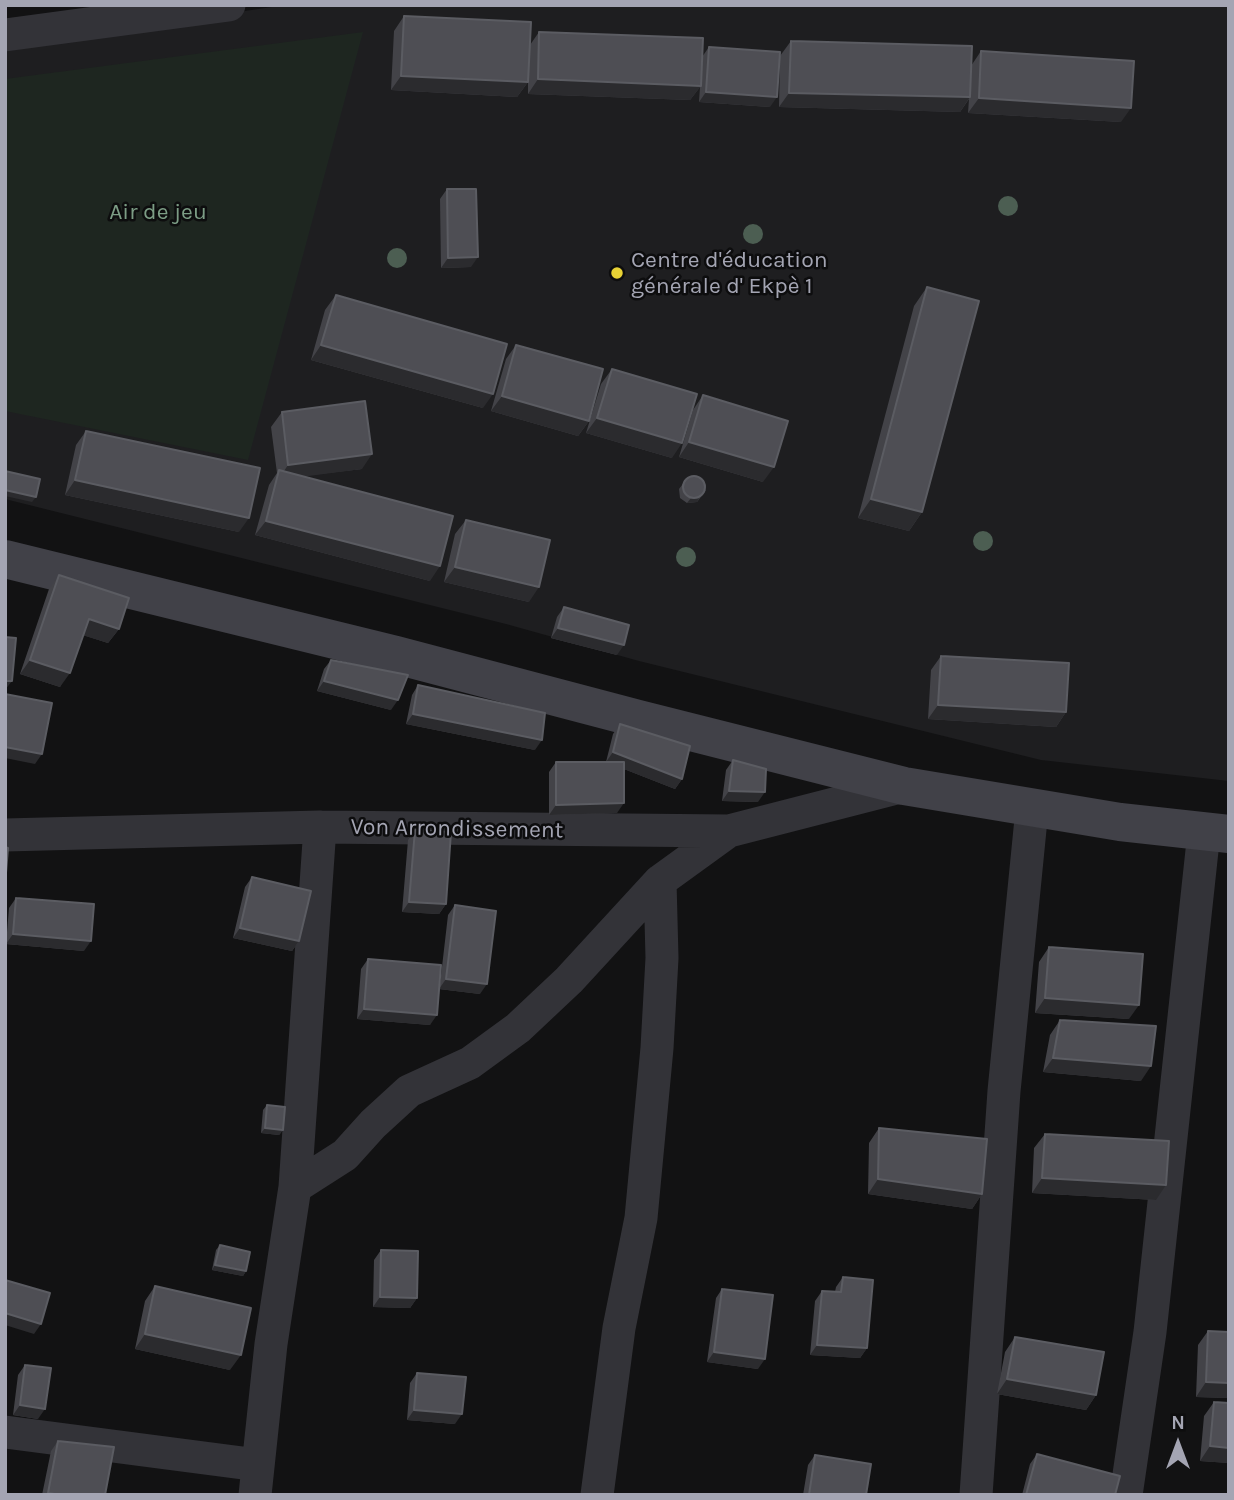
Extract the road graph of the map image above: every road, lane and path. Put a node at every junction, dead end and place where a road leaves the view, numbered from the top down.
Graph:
1 (229, 5) edge
2 (223, 6) edge
3 (5, 35) edge
4 (5, 559) edge
5 (904, 786) junction
6 (1032, 809) junction
7 (320, 827) junction
8 (729, 831) junction
9 (1216, 833) edge
10 (5, 835) edge
11 (660, 881) junction
12 (295, 1187) junction
13 (5, 1432) edge
14 (256, 1480) edge
15 (597, 1495) edge
16 (976, 1495) edge
17 (1126, 1495) edge

1 - 2 street
2 - 3 street
4 - 5 street
5 - 6 street
5 - 8 street, Von Arrondissement
6 - 9 street
6 - 16 street
7 - 8 street, Von Arrondissement
7 - 10 street, Von Arrondissement
7 - 12 street
8 - 11 street
9 - 17 street
11 - 12 street
11 - 15 street
12 - 14 street
13 - 14 street

